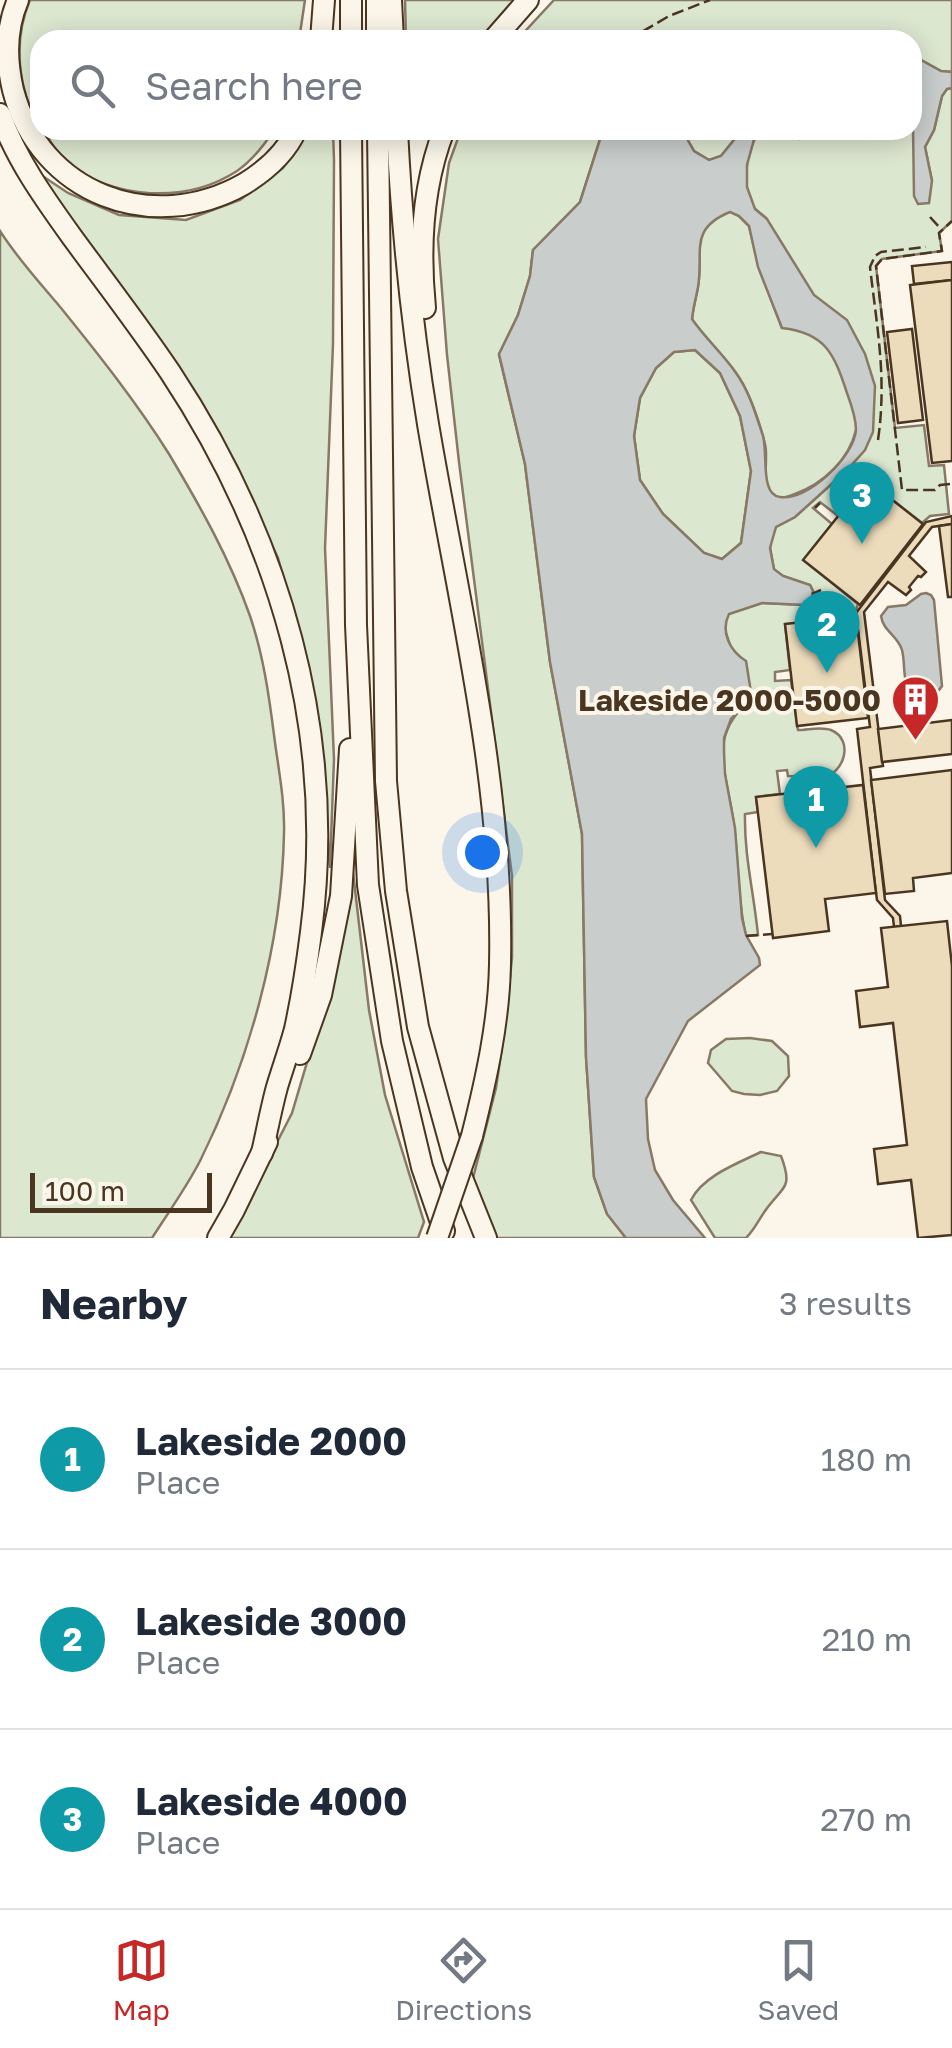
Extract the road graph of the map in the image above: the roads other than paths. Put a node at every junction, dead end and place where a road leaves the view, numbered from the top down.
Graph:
1 (18, 0) edge
2 (324, 0) edge
3 (351, 0) edge
4 (377, 0) edge
5 (391, 0) edge
6 (528, 0) edge
7 (322, 30) edge
8 (350, 30) edge
9 (377, 30) edge
10 (392, 30) edge
11 (502, 30) edge
12 (0, 114) edge
13 (30, 131) edge
14 (35, 140) edge
15 (291, 140) edge
16 (351, 140) edge
17 (378, 140) edge
18 (398, 140) edge
19 (441, 140) edge
20 (443, 499) junction
21 (356, 624) junction
22 (262, 1153) junction
23 (218, 1238) edge
24 (438, 1238) edge
25 (446, 1238) edge
26 (486, 1238) edge

1 - 13 highway
2 - 7 highway
3 - 8 highway
4 - 9 highway
5 - 10 highway
6 - 11 highway
12 - 22 highway
14 - 15 highway
16 - 21 highway
17 - 26 highway
18 - 20 highway
19 - 20 highway
20 - 24 highway, bridge
21 - 22 highway
21 - 25 highway
22 - 23 highway

